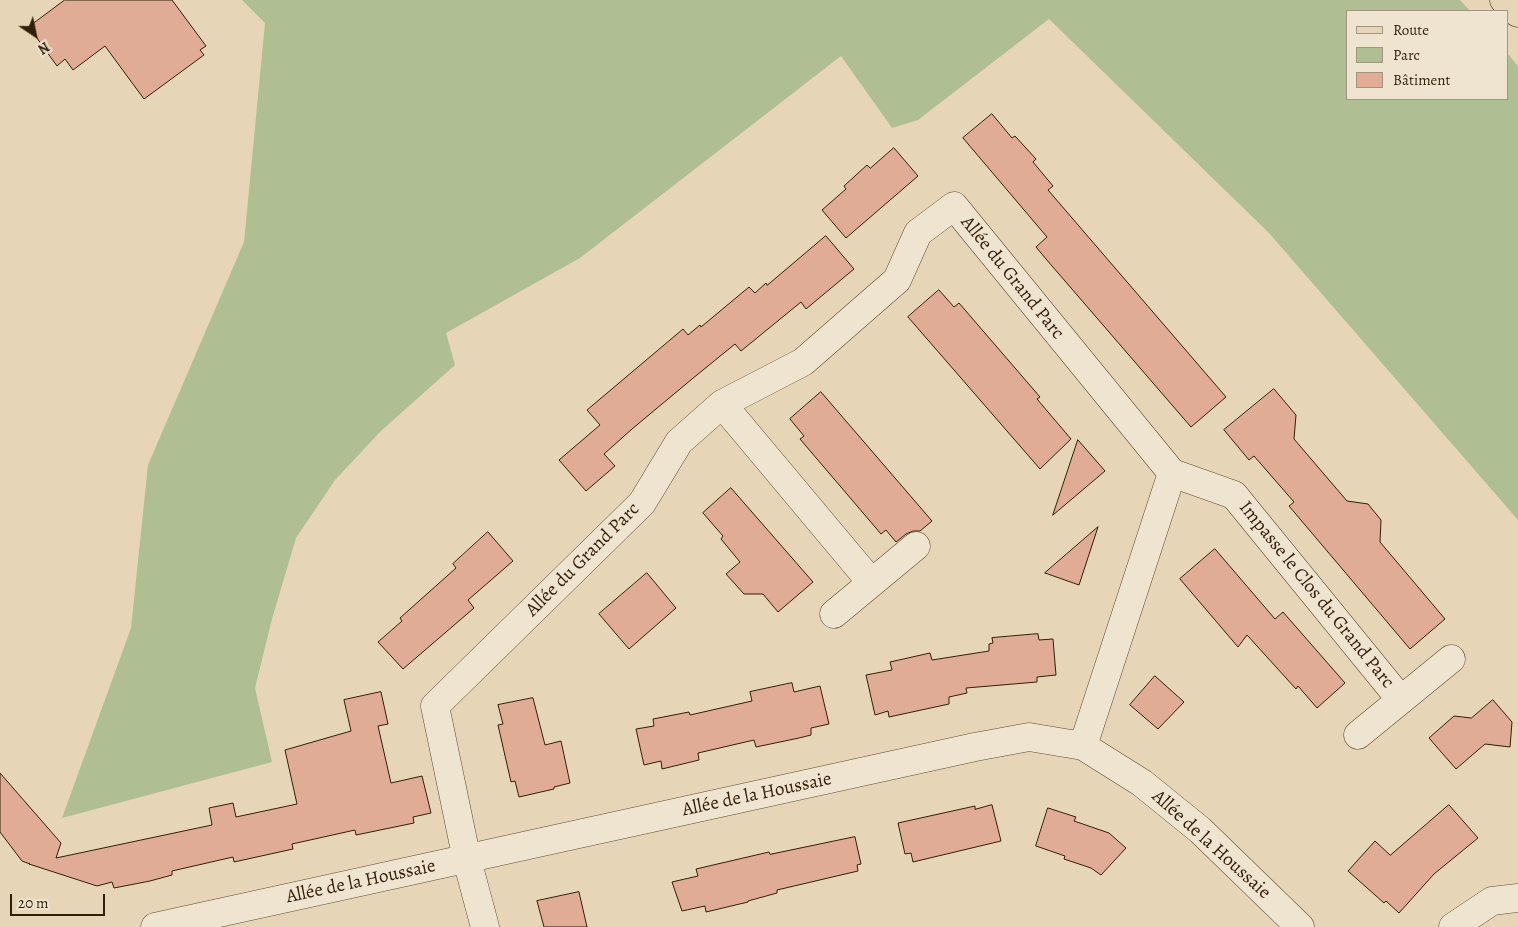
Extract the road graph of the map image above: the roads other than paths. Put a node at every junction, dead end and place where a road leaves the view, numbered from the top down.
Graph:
1 (1504, 0) edge
2 (1518, 12) edge
3 (722, 404) junction
4 (1172, 473) junction
5 (916, 546) dead end
6 (871, 582) junction
7 (834, 614) dead end
8 (1451, 659) dead end
9 (1401, 700) junction
10 (1358, 735) dead end
11 (1083, 746) junction
12 (467, 860) junction
13 (1518, 898) edge
14 (155, 927) edge
15 (485, 927) edge
16 (1300, 927) edge
17 (1453, 927) edge

1 - 2 main road
3 - 4 street, Allée du Grand Parc
3 - 6 street
3 - 12 street, Allée du Grand Parc
4 - 9 street, Impasse le Clos du Grand Parc
4 - 11 street
5 - 6 street
6 - 7 street
8 - 9 street, Impasse le Clos du Grand Parc
9 - 10 street, Impasse le Clos du Grand Parc
11 - 12 street, Allée de la Houssaie
11 - 16 street, Allée de la Houssaie
12 - 14 street, Allée de la Houssaie
12 - 15 street, Allée du Grand Parc
13 - 17 street

